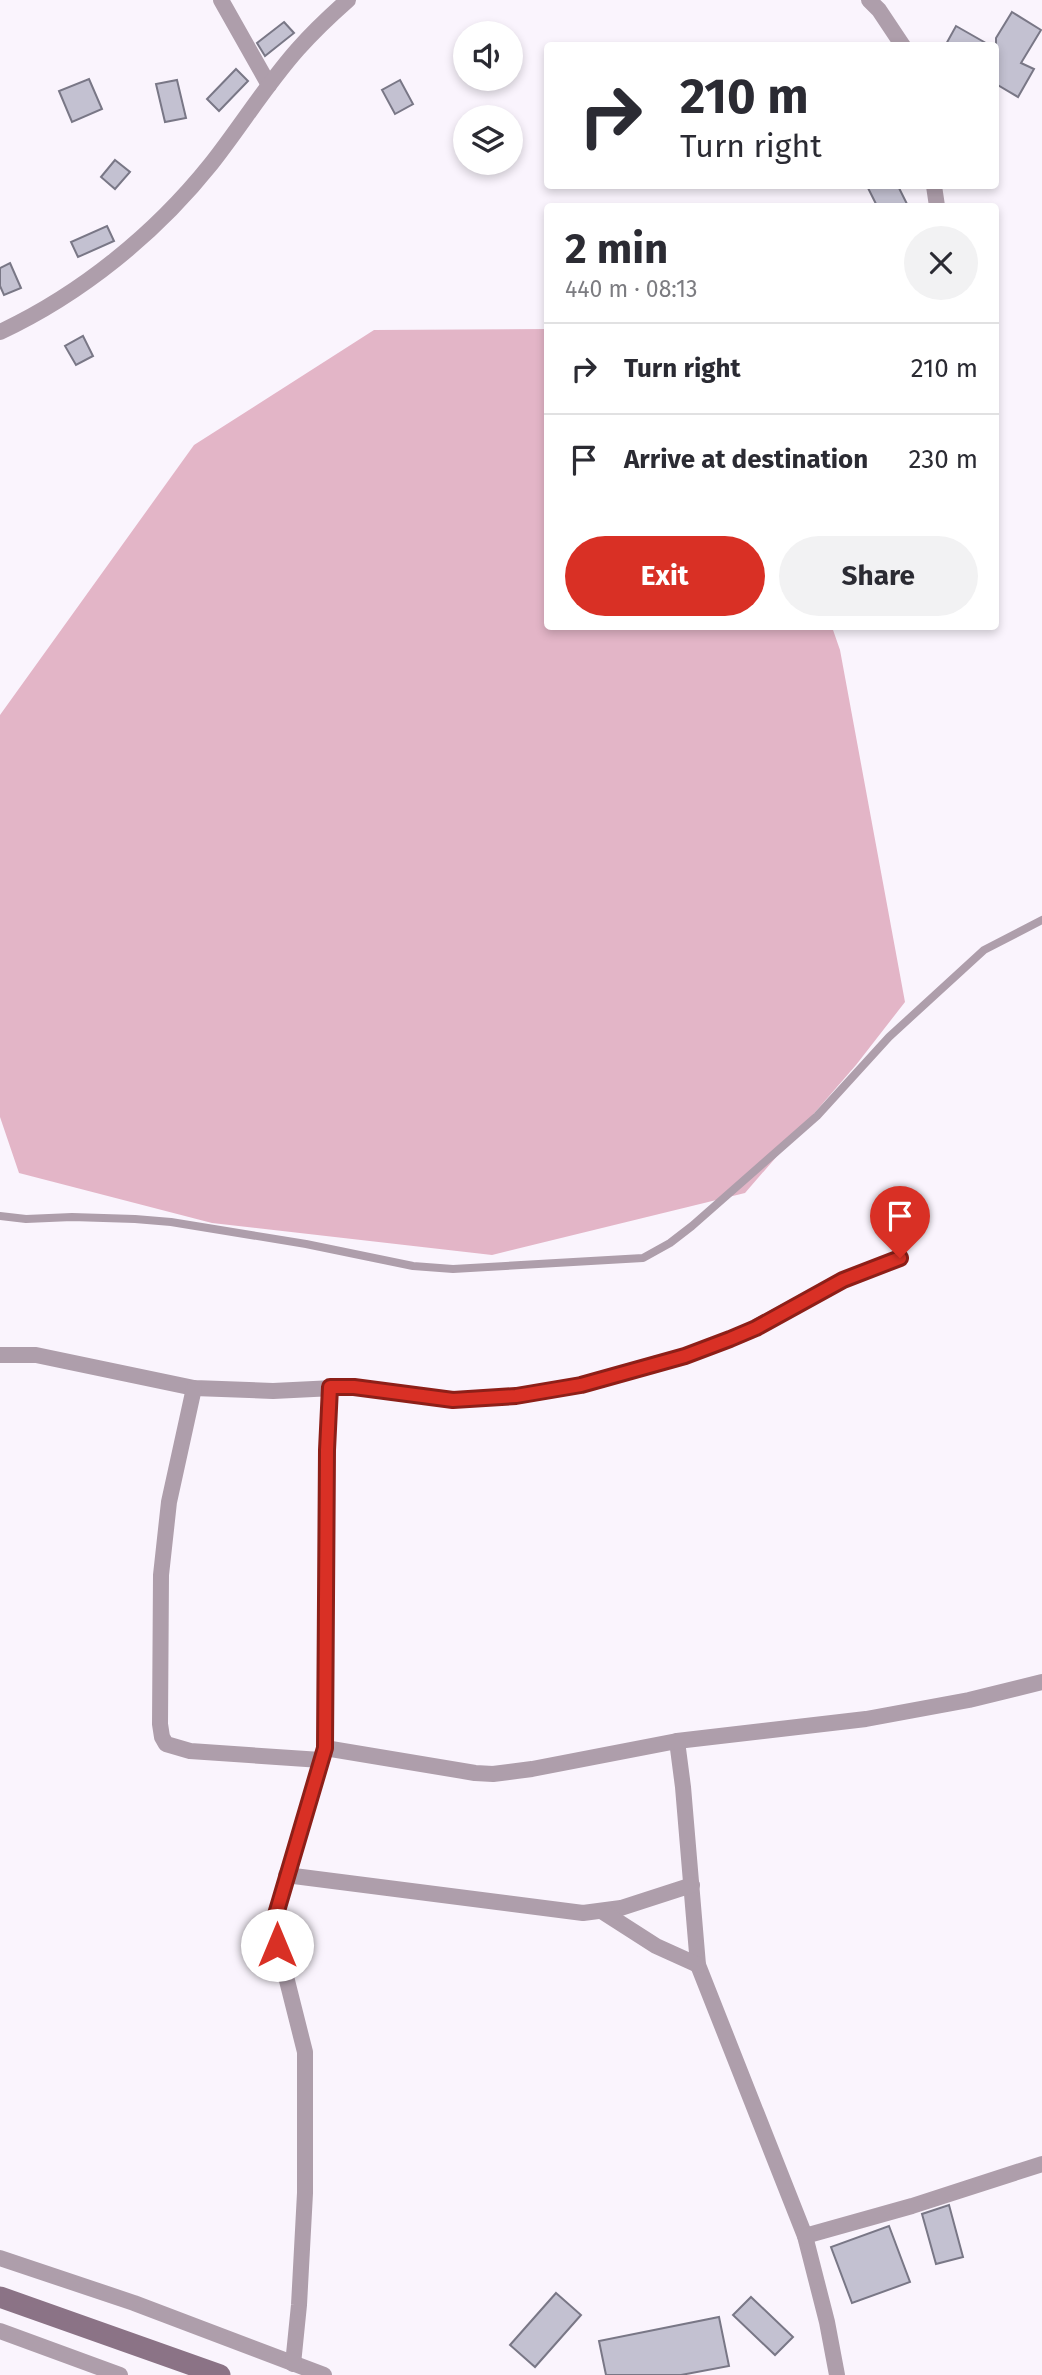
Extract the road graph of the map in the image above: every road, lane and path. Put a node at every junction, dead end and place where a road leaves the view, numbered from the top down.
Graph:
1 (220, 0) edge
2 (348, 0) edge
3 (869, 0) edge
4 (900, 42) edge
5 (269, 85) junction
6 (0, 332) edge
7 (1042, 920) edge
8 (0, 1216) edge
9 (900, 1258) dead end
10 (0, 1355) edge
11 (330, 1387) junction
12 (194, 1388) junction
13 (1041, 1686) edge
14 (677, 1741) junction
15 (323, 1754) junction
16 (286, 1875) junction
17 (692, 1885) junction
18 (603, 1912) junction
19 (698, 1965) junction
20 (1042, 2164) edge
21 (805, 2236) junction
22 (0, 2258) edge
23 (0, 2297) edge
24 (0, 2331) edge
25 (293, 2364) junction
26 (120, 2375) edge
27 (220, 2375) edge
28 (324, 2375) edge
29 (837, 2375) edge

1 - 5 street
2 - 5 street
3 - 4 street
5 - 6 street
7 - 8 lane
9 - 11 street
10 - 12 street
11 - 12 street
11 - 15 street
12 - 15 street
13 - 14 street
14 - 15 street
14 - 17 street
15 - 16 street
16 - 18 street
16 - 25 street
17 - 18 street
17 - 19 street
18 - 19 street
19 - 21 street
20 - 21 street
21 - 29 street
22 - 25 street
23 - 27 main road
24 - 26 street
25 - 28 street

